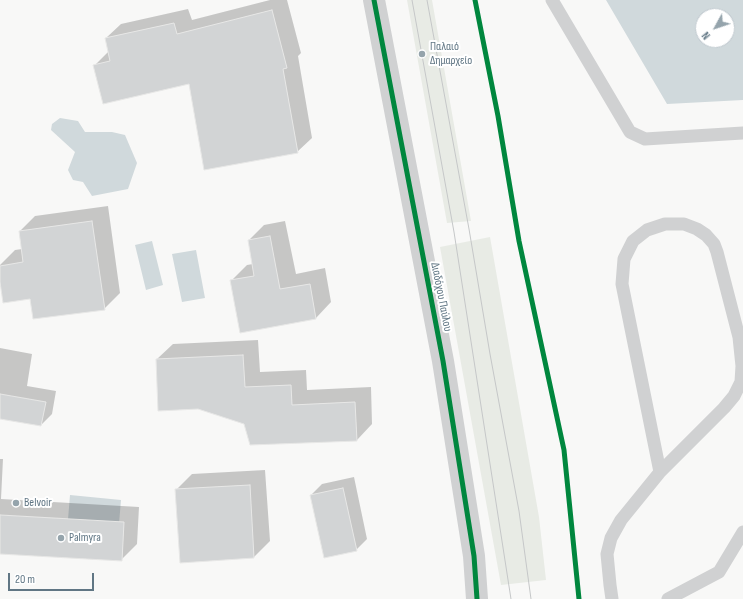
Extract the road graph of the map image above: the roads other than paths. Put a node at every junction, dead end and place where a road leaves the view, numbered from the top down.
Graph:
1 (374, 0) edge
2 (552, 0) edge
3 (743, 133) edge
4 (660, 472) junction
5 (743, 532) edge
6 (477, 599) edge
7 (612, 599) edge
8 (668, 599) edge

1 - 6 street, Διαδόχου Παύλου
2 - 3 lane
4 - 4 lane
4 - 7 lane
5 - 8 lane

